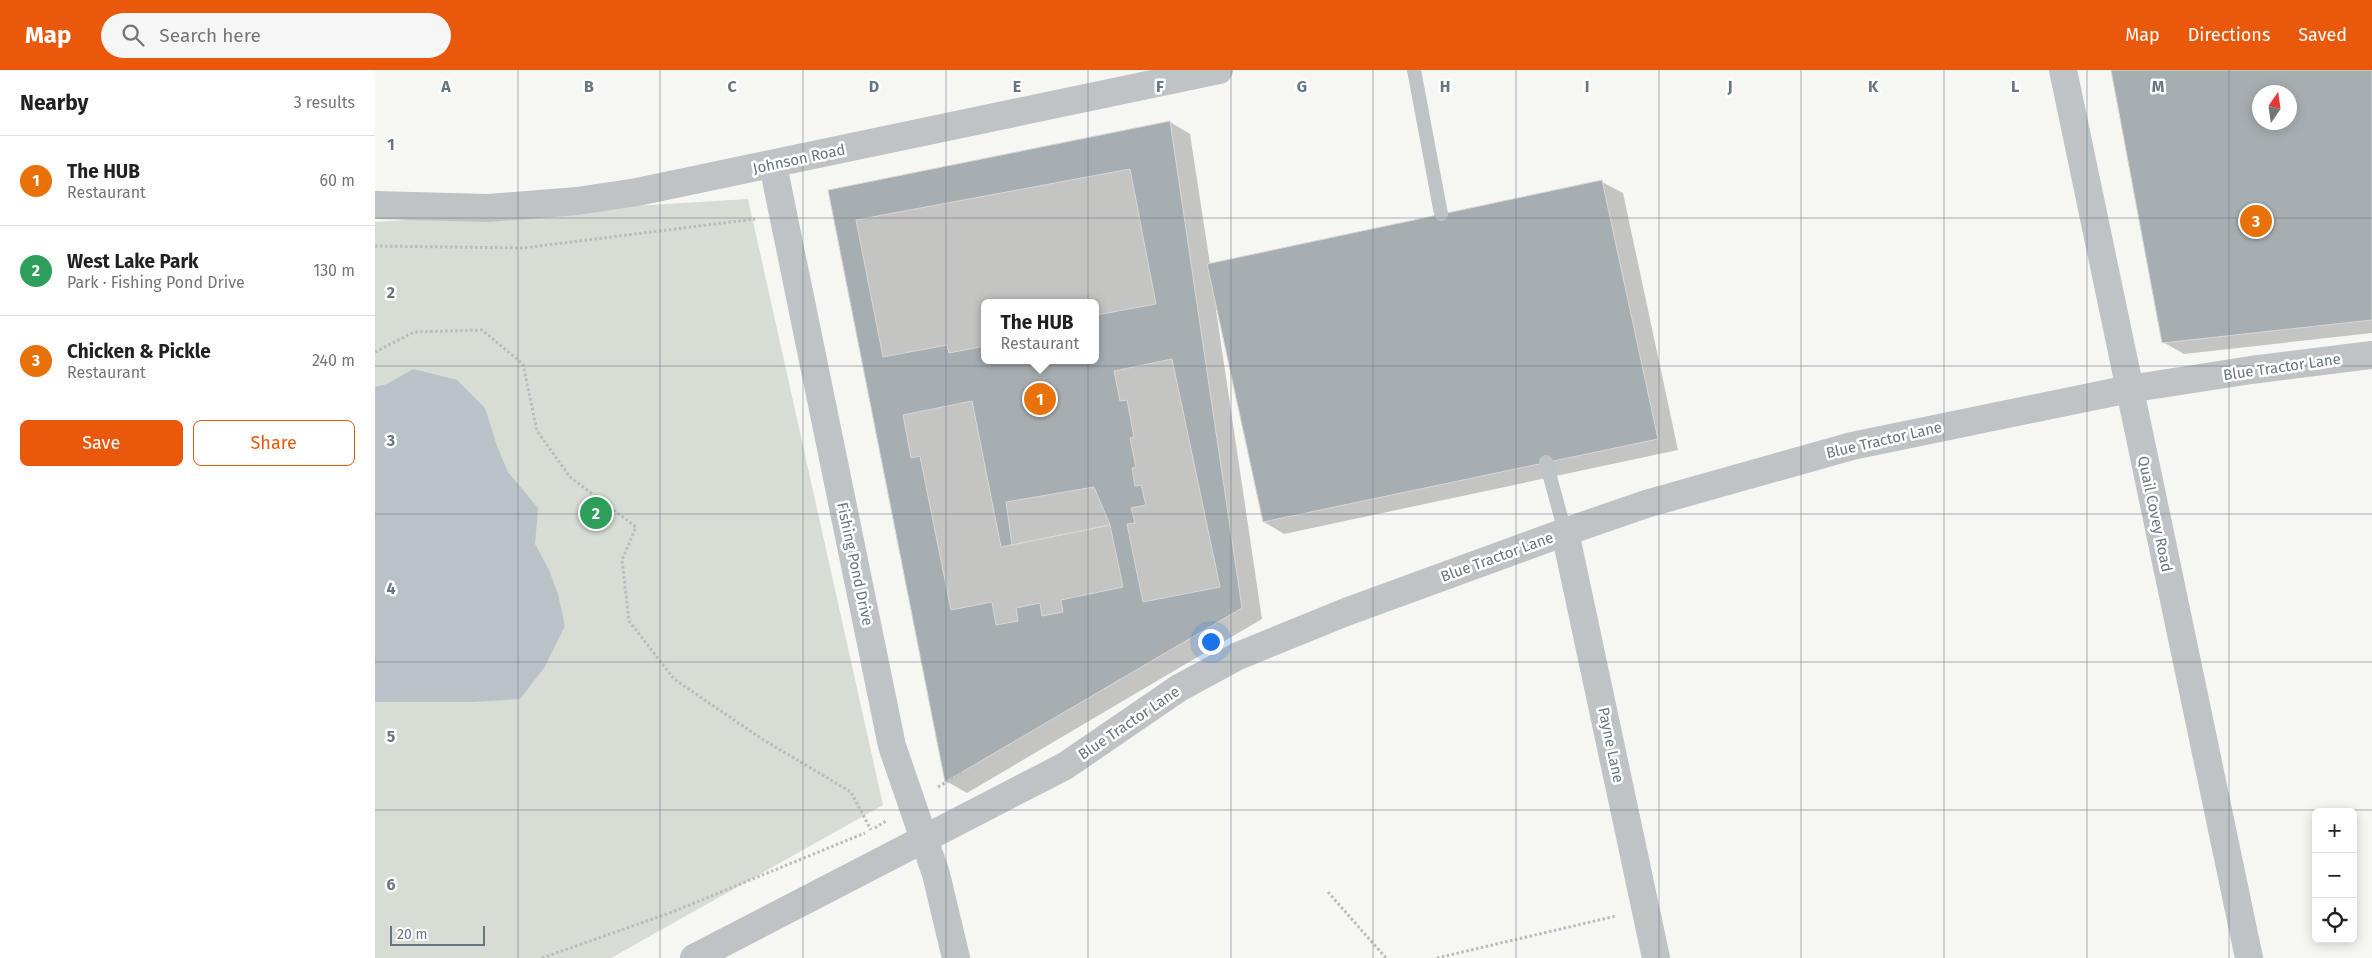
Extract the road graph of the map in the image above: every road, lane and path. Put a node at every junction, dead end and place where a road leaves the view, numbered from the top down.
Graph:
1 (1219, 70) edge
2 (1414, 70) edge
3 (2063, 70) edge
4 (773, 165) junction
5 (375, 205) edge
6 (1441, 214) dead end
7 (726, 224) dead end
8 (375, 246) edge
9 (375, 352) edge
10 (2372, 355) edge
11 (2129, 389) junction
12 (1547, 462) dead end
13 (1565, 532) junction
14 (925, 840) junction
15 (1328, 892) dead end
16 (1646, 908) junction
17 (542, 958) edge
18 (694, 958) edge
19 (956, 958) edge
20 (1386, 958) edge
21 (1437, 958) edge
22 (1656, 958) edge
23 (2249, 958) edge

1 - 4 street, Johnson Road
2 - 6 lane
3 - 11 street, Quail Covey Road
4 - 5 street, Johnson Road
4 - 14 street, Fishing Pond Drive
7 - 8 path
9 - 17 path
10 - 11 street, Blue Tractor Lane
11 - 13 street, Blue Tractor Lane
11 - 23 street, Quail Covey Road
12 - 13 lane
13 - 14 street, Blue Tractor Lane
13 - 16 street, Payne Lane
14 - 18 street, Blue Tractor Lane
14 - 19 street, Fishing Pond Drive
15 - 20 path
16 - 21 path
16 - 22 street, Payne Lane

